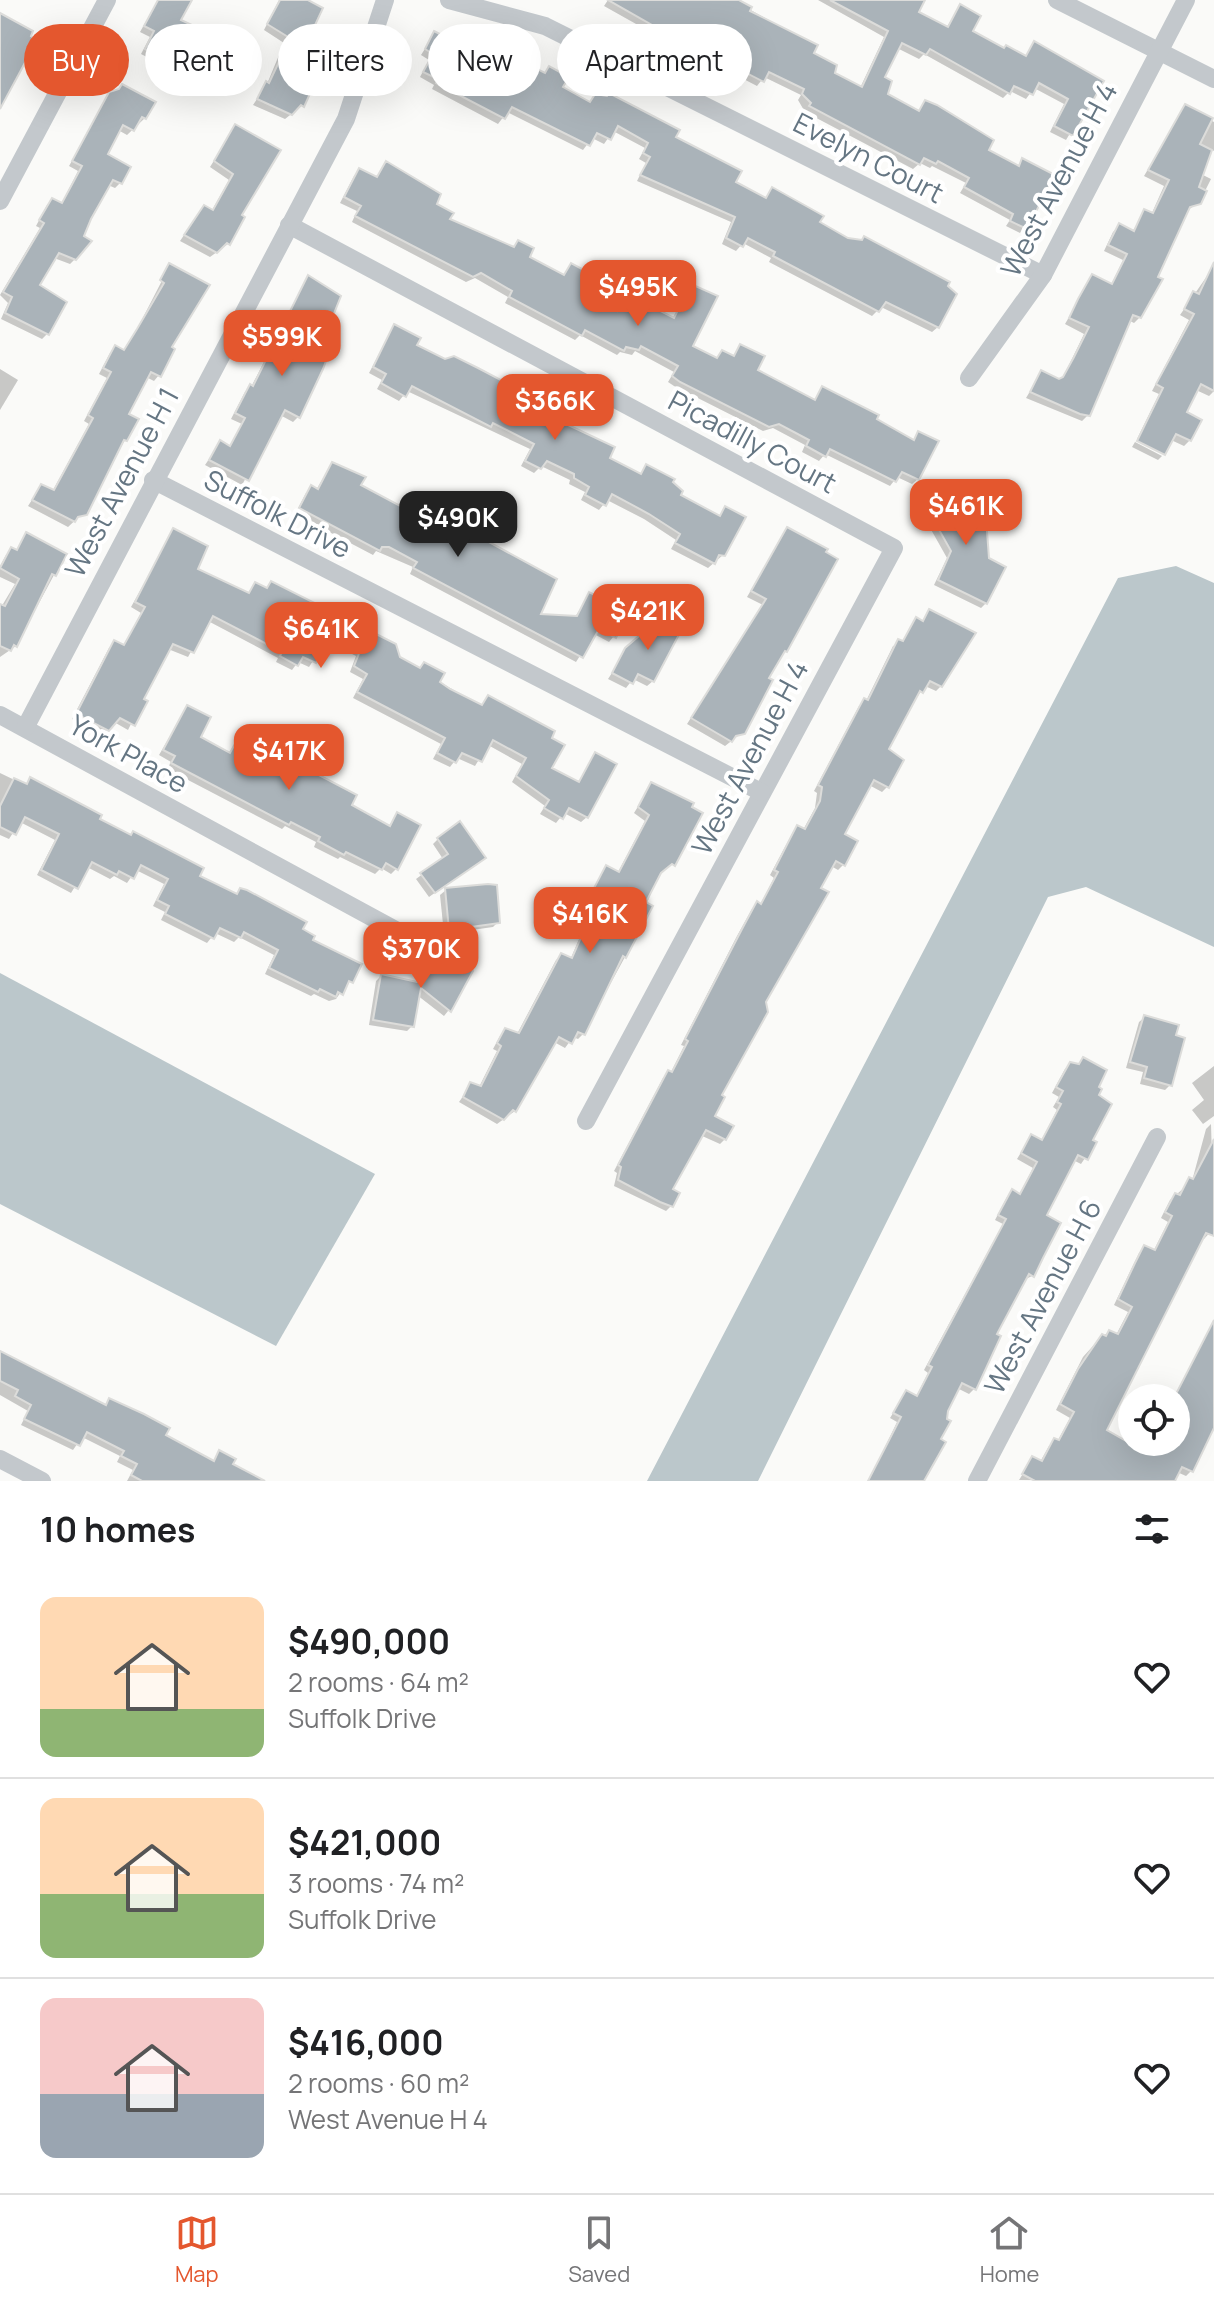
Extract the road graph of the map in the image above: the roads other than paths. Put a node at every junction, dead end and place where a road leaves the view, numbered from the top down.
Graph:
1 (107, 0) edge
2 (385, 0) edge
3 (449, 0) edge
4 (1057, 0) edge
5 (1186, 0) edge
6 (1158, 52) junction
7 (1214, 79) edge
8 (0, 201) edge
9 (289, 225) junction
10 (1043, 275) junction
11 (969, 378) dead end
12 (153, 480) junction
13 (894, 548) joint
14 (0, 715) edge
15 (25, 728) junction
16 (761, 792) junction
17 (399, 932) dead end
18 (586, 1121) dead end
19 (1157, 1137) dead end
20 (0, 1459) edge
21 (42, 1481) edge
22 (977, 1481) edge

1 - 8 street
2 - 9 street, West Avenue H 1
3 - 10 street, Evelyn Court
4 - 6 street
5 - 6 street, West Avenue H 4
6 - 7 street
6 - 10 street, West Avenue H 4
9 - 12 street, West Avenue H 1
9 - 13 street, Picadilly Court
10 - 11 street, West Avenue H 4
12 - 15 street, West Avenue H 1
12 - 16 street, Suffolk Drive
13 - 16 street, West Avenue H 4
14 - 15 street, York Place
15 - 17 street, York Place
16 - 18 street, West Avenue H 4
19 - 22 street, West Avenue H 6
20 - 21 street

